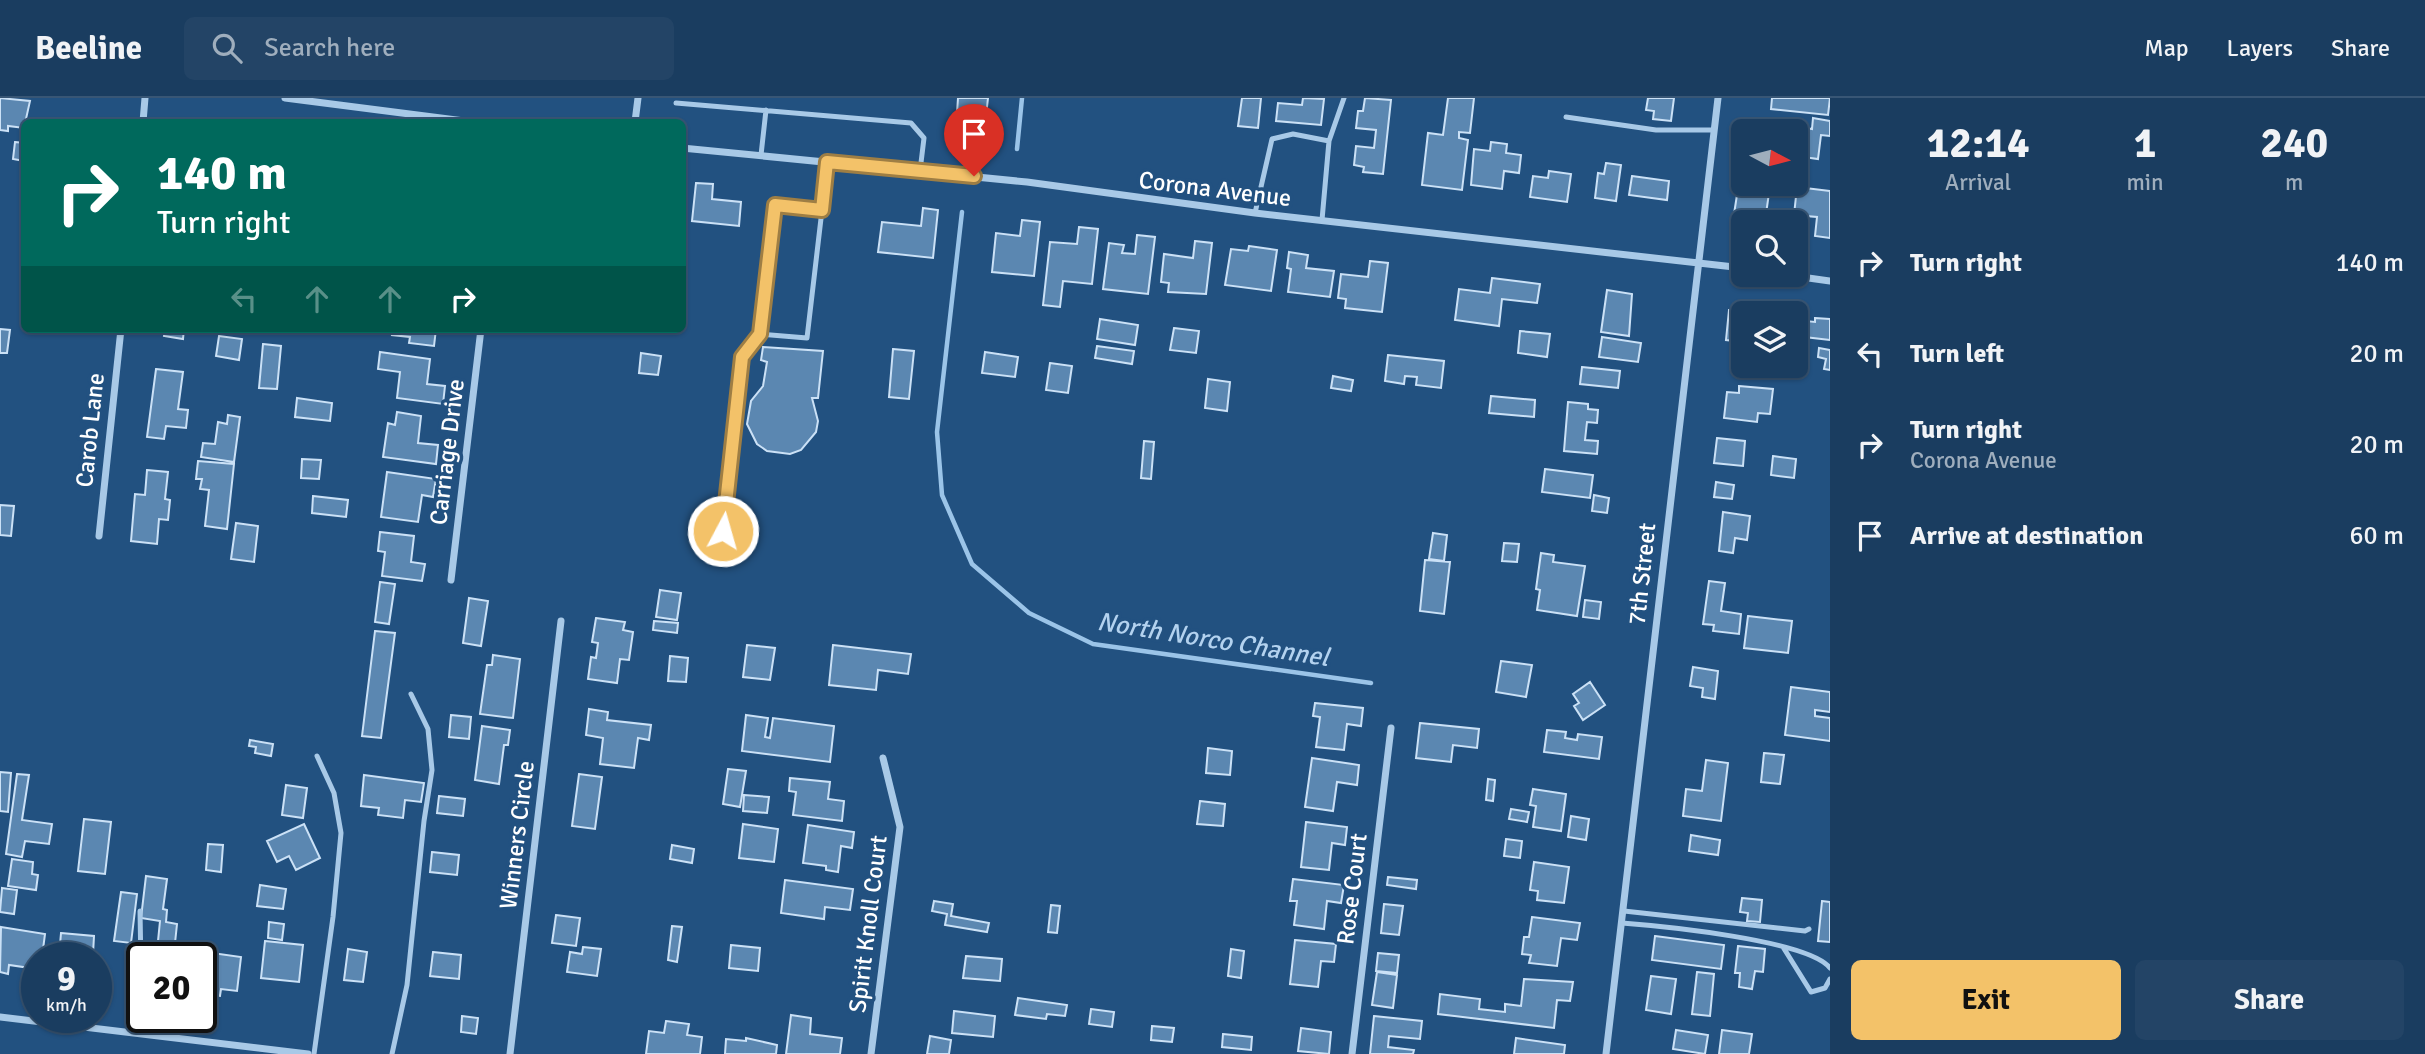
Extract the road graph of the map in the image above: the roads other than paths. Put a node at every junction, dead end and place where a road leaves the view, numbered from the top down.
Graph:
1 (145, 98) edge
2 (285, 98) edge
3 (638, 98) edge
4 (1344, 98) edge
5 (1718, 98) edge
6 (676, 103) dead end
7 (766, 110) junction
8 (1566, 117) dead end
9 (143, 119) edge
10 (449, 119) edge
11 (635, 119) edge
12 (1713, 130) junction
13 (1329, 141) junction
14 (686, 148) edge
15 (761, 155) junction
16 (827, 162) junction
17 (920, 171) junction
18 (822, 210) junction
19 (1255, 214) junction
20 (1322, 220) junction
21 (1696, 262) junction
22 (1731, 266) edge
23 (1808, 278) edge
24 (1830, 281) edge
25 (121, 333) edge
26 (481, 333) edge
27 (760, 334) junction
28 (723, 531) dead end
29 (99, 536) dead end
30 (451, 580) dead end
31 (561, 621) dead end
32 (411, 694) dead end
33 (1391, 728) dead end
34 (317, 756) dead end
35 (883, 758) dead end
36 (140, 911) dead end
37 (1624, 911) junction
38 (1622, 923) junction
39 (1809, 929) dead end
40 (141, 942) edge
41 (1782, 947) junction
42 (1830, 968) edge
43 (1830, 979) edge
44 (0, 1017) edge
45 (126, 1031) edge
46 (142, 1033) edge
47 (308, 1054) edge
48 (314, 1054) edge
49 (392, 1054) edge
50 (510, 1054) edge
51 (871, 1054) edge
52 (1352, 1054) edge
53 (1605, 1054) edge

1 - 9 street
2 - 10 street
3 - 11 street
4 - 13 lane
5 - 12 street, 7th Street
6 - 7 lane
7 - 15 lane
7 - 17 lane
8 - 12 lane
12 - 21 street, 7th Street
13 - 19 lane
13 - 20 lane
14 - 15 street, Corona Avenue
15 - 16 street, Corona Avenue
16 - 17 street, Corona Avenue
16 - 18 lane
17 - 19 street, Corona Avenue
18 - 27 lane
18 - 27 lane
19 - 20 street, Corona Avenue
20 - 21 street, Corona Avenue
21 - 22 street, Corona Avenue
21 - 37 street, 7th Street
23 - 24 street
25 - 29 street, Carob Lane
26 - 30 street, Carriage Drive
27 - 28 lane
31 - 50 street, Winners Circle
32 - 49 lane
33 - 52 street, Rose Court
34 - 48 lane
35 - 51 street, Spirit Knoll Court
36 - 40 lane
37 - 38 street, 7th Street
37 - 39 lane
38 - 41 lane
38 - 53 street, 7th Street
41 - 42 lane
41 - 43 lane
44 - 45 street
46 - 47 street

